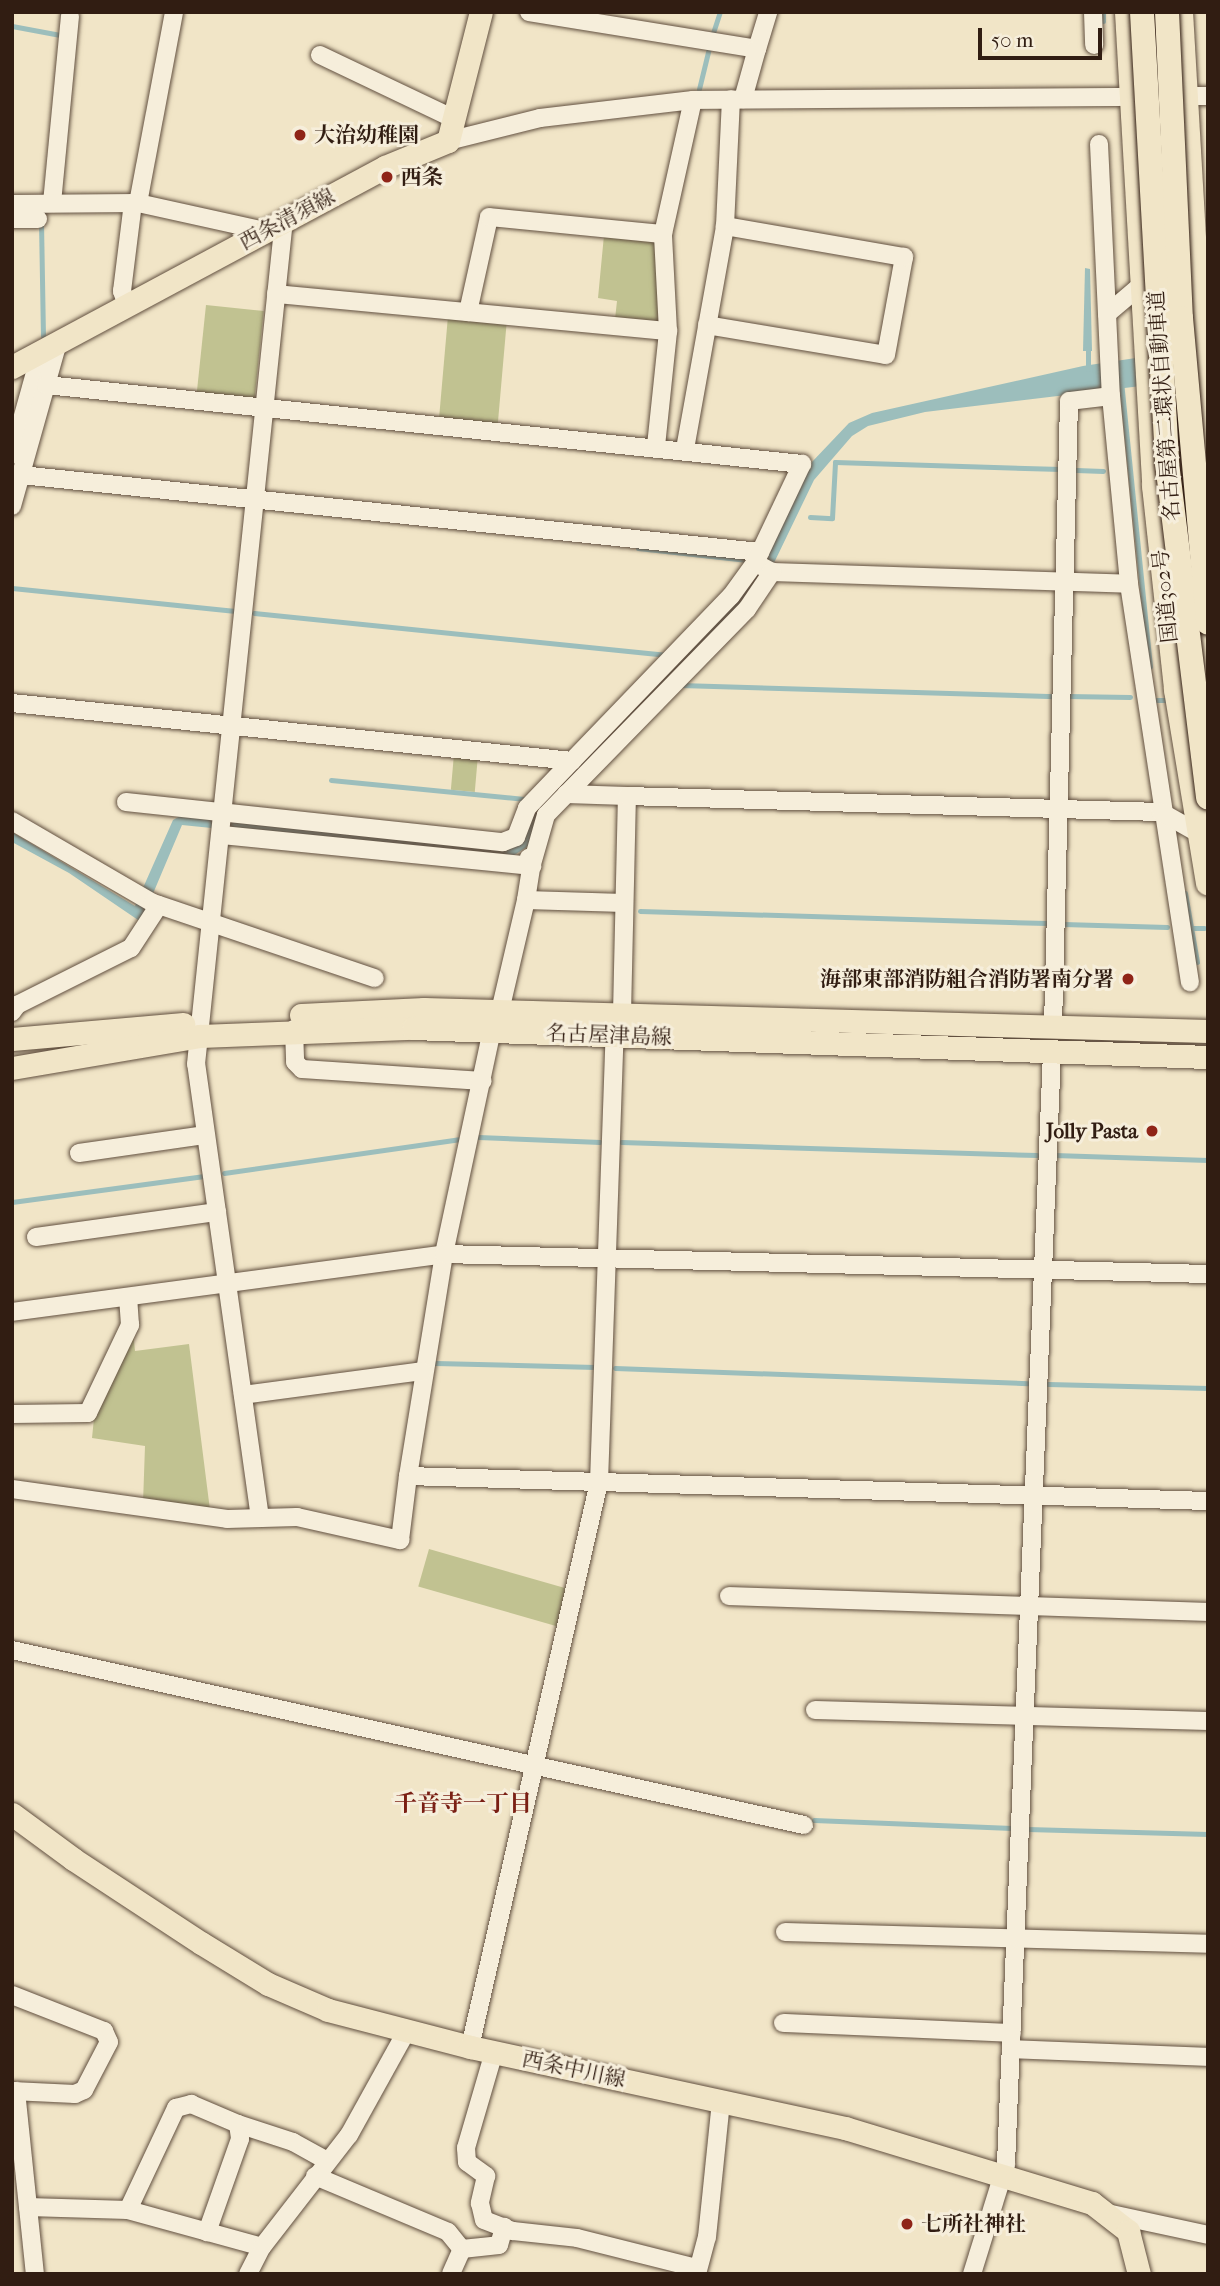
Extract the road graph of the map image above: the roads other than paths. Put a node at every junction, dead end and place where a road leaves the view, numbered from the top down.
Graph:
1 (174, 12) edge
2 (481, 12) edge
3 (529, 12) edge
4 (768, 12) edge
5 (1093, 12) edge
6 (1127, 12) edge
7 (1142, 12) edge
8 (1167, 12) edge
9 (1181, 12) edge
10 (70, 16) dead end
11 (1094, 45) dead end
12 (757, 49) junction
13 (320, 55) dead end
14 (1196, 96) edge
15 (1130, 97) junction
16 (737, 99) junction
17 (693, 100) junction
18 (451, 130) junction
19 (1098, 144) dead end
20 (52, 203) junction
21 (136, 203) junction
22 (1189, 212) junction
23 (21, 213) edge
24 (274, 225) junction
25 (725, 226) junction
26 (1208, 232) edge
27 (663, 234) junction
28 (1140, 286) junction
29 (276, 294) junction
30 (127, 305) junction
31 (468, 312) junction
32 (1107, 314) junction
33 (707, 325) junction
34 (668, 331) junction
35 (50, 346) junction
36 (12, 367) edge
37 (46, 385) junction
38 (1111, 396) junction
39 (265, 407) junction
40 (656, 446) junction
41 (685, 449) junction
42 (12, 455) edge
43 (21, 475) junction
44 (1208, 478) edge
45 (256, 500) junction
46 (12, 506) edge
47 (763, 564) junction
48 (1065, 583) junction
49 (1129, 584) junction
50 (1208, 623) edge
51 (12, 703) edge
52 (233, 726) junction
53 (572, 761) junction
54 (566, 794) junction
55 (628, 796) junction
56 (1208, 797) edge
57 (126, 802) dead end
58 (1058, 811) junction
59 (1161, 812) junction
60 (12, 821) edge
61 (223, 824) junction
62 (1198, 833) junction
63 (516, 837) junction
64 (530, 862) junction
65 (1208, 883) edge
66 (526, 900) junction
67 (150, 901) junction
68 (624, 903) junction
69 (212, 927) junction
70 (375, 978) dead end
71 (1190, 982) dead end
72 (12, 1012) edge
73 (496, 1021) junction
74 (619, 1025) junction
75 (1053, 1026) junction
76 (201, 1029) junction
77 (294, 1029) junction
78 (1208, 1031) edge
79 (12, 1040) edge
80 (1052, 1051) junction
81 (1208, 1057) edge
82 (12, 1068) edge
83 (482, 1081) junction
84 (206, 1135) junction
85 (79, 1153) dead end
86 (217, 1212) junction
87 (36, 1237) dead end
88 (444, 1254) junction
89 (607, 1258) junction
90 (1041, 1270) junction
91 (1208, 1274) edge
92 (227, 1285) junction
93 (128, 1298) junction
94 (12, 1312) edge
95 (422, 1371) junction
96 (243, 1395) junction
97 (12, 1414) edge
98 (408, 1476) junction
99 (599, 1482) junction
100 (12, 1489) edge
101 (1032, 1496) junction
102 (1208, 1501) edge
103 (260, 1518) junction
104 (729, 1596) dead end
105 (1028, 1606) junction
106 (1208, 1612) edge
107 (12, 1650) edge
108 (815, 1710) dead end
109 (1024, 1716) junction
110 (1208, 1721) edge
111 (534, 1764) junction
112 (12, 1814) edge
113 (804, 1825) dead end
114 (785, 1932) dead end
115 (1015, 1939) junction
116 (1208, 1944) edge
117 (12, 1994) edge
118 (783, 2023) dead end
119 (406, 2032) junction
120 (1011, 2041) junction
121 (470, 2047) junction
122 (494, 2052) junction
123 (1208, 2057) edge
124 (14, 2091) edge
125 (721, 2101) junction
126 (238, 2124) junction
127 (327, 2161) junction
128 (315, 2176) junction
129 (1003, 2176) junction
130 (28, 2207) junction
131 (128, 2210) junction
132 (1111, 2214) junction
133 (505, 2228) junction
134 (207, 2232) junction
135 (1208, 2235) edge
136 (262, 2247) junction
137 (462, 2249) junction
138 (697, 2271) edge
139 (35, 2274) edge
140 (248, 2274) edge
141 (451, 2274) edge
142 (972, 2274) edge
143 (1139, 2274) edge

1 - 21 street
2 - 18 main road
3 - 12 street
4 - 12 street
5 - 11 street
6 - 15 highway, 国道302号
7 - 56 highway, 名古屋第二環状自動車道, bridge
8 - 50 highway, 名古屋第二環状自動車道, bridge
9 - 14 highway
10 - 20 street
12 - 16 street
13 - 18 street
14 - 15 street
14 - 22 highway
15 - 16 street
15 - 28 highway, 国道302号
16 - 17 street
16 - 25 street
17 - 18 street
17 - 27 street
18 - 24 main road, 西条清須線
19 - 32 street
20 - 21 street
20 - 23 street
21 - 24 street
21 - 30 street
22 - 26 street
22 - 44 highway
24 - 29 street
24 - 30 main road, 西条清須線
25 - 33 street
25 - 33 street
27 - 31 street
27 - 34 street
28 - 32 street
28 - 62 highway, 国道302号
29 - 31 street
29 - 39 street
30 - 35 main road, 西条清須線
31 - 34 street
32 - 38 street
33 - 41 street
34 - 40 street
35 - 36 main road, 西条清須線
35 - 37 street
35 - 42 street
37 - 39 street
37 - 43 street
38 - 48 street
38 - 49 street
39 - 40 street
39 - 45 street
40 - 41 street
41 - 47 street
43 - 45 street
43 - 46 street
45 - 47 street
45 - 52 street
47 - 48 street
47 - 53 street
47 - 54 street
48 - 49 street
48 - 58 street
49 - 59 street
51 - 52 street
52 - 53 street
52 - 61 street
53 - 63 street
54 - 55 street
54 - 64 street
55 - 58 street
55 - 68 street
57 - 61 street
58 - 59 street
58 - 75 street
59 - 62 street
59 - 71 street
60 - 67 street
61 - 63 street
61 - 64 street
61 - 69 street
62 - 65 highway, 国道302号
63 - 64 street
64 - 66 street
66 - 68 street
66 - 73 street
67 - 69 street
67 - 72 street
68 - 74 street
69 - 70 street
69 - 76 street
73 - 74 main road, 名古屋津島線
73 - 76 main road, 名古屋津島線
73 - 77 main road, 名古屋津島線
73 - 83 street
74 - 75 main road, 名古屋津島線
74 - 80 main road, 名古屋津島線
74 - 89 street
75 - 78 main road, 名古屋津島線
76 - 77 main road, 名古屋津島線
76 - 79 main road, 名古屋津島線
76 - 82 main road, 名古屋津島線
76 - 84 street
77 - 83 street
80 - 81 main road, 名古屋津島線
80 - 90 street
83 - 88 street
84 - 85 street
84 - 86 street
86 - 87 street
86 - 92 street
88 - 89 street
88 - 92 street
88 - 95 street
89 - 90 street
89 - 99 street
90 - 91 street
90 - 101 street
92 - 93 street
92 - 96 street
93 - 94 street
93 - 97 street
95 - 96 street
95 - 98 street
96 - 103 street
98 - 99 street
98 - 103 street
99 - 101 street
99 - 111 street
100 - 103 street
101 - 102 street
101 - 105 street
104 - 105 street
105 - 106 street
105 - 109 street
107 - 111 street
108 - 109 street
109 - 110 street
109 - 115 street
111 - 113 street
111 - 121 street
112 - 119 main road, 西条中川線
114 - 115 street
115 - 116 street
115 - 120 street
117 - 124 street
118 - 120 street
119 - 121 main road, 西条中川線
119 - 127 street
120 - 123 street
120 - 129 street
121 - 122 main road, 西条中川線
122 - 125 main road, 西条中川線
122 - 133 street
124 - 130 street
125 - 129 main road, 西条中川線
125 - 138 street
126 - 127 street
126 - 131 street
126 - 134 street
127 - 128 street
128 - 136 street
128 - 137 street
129 - 132 main road, 西条中川線
129 - 142 street
130 - 131 street
130 - 139 street
131 - 134 street
132 - 135 street
132 - 143 main road, 西条中川線
133 - 137 street
133 - 138 street
134 - 136 street
136 - 140 street
137 - 141 street

